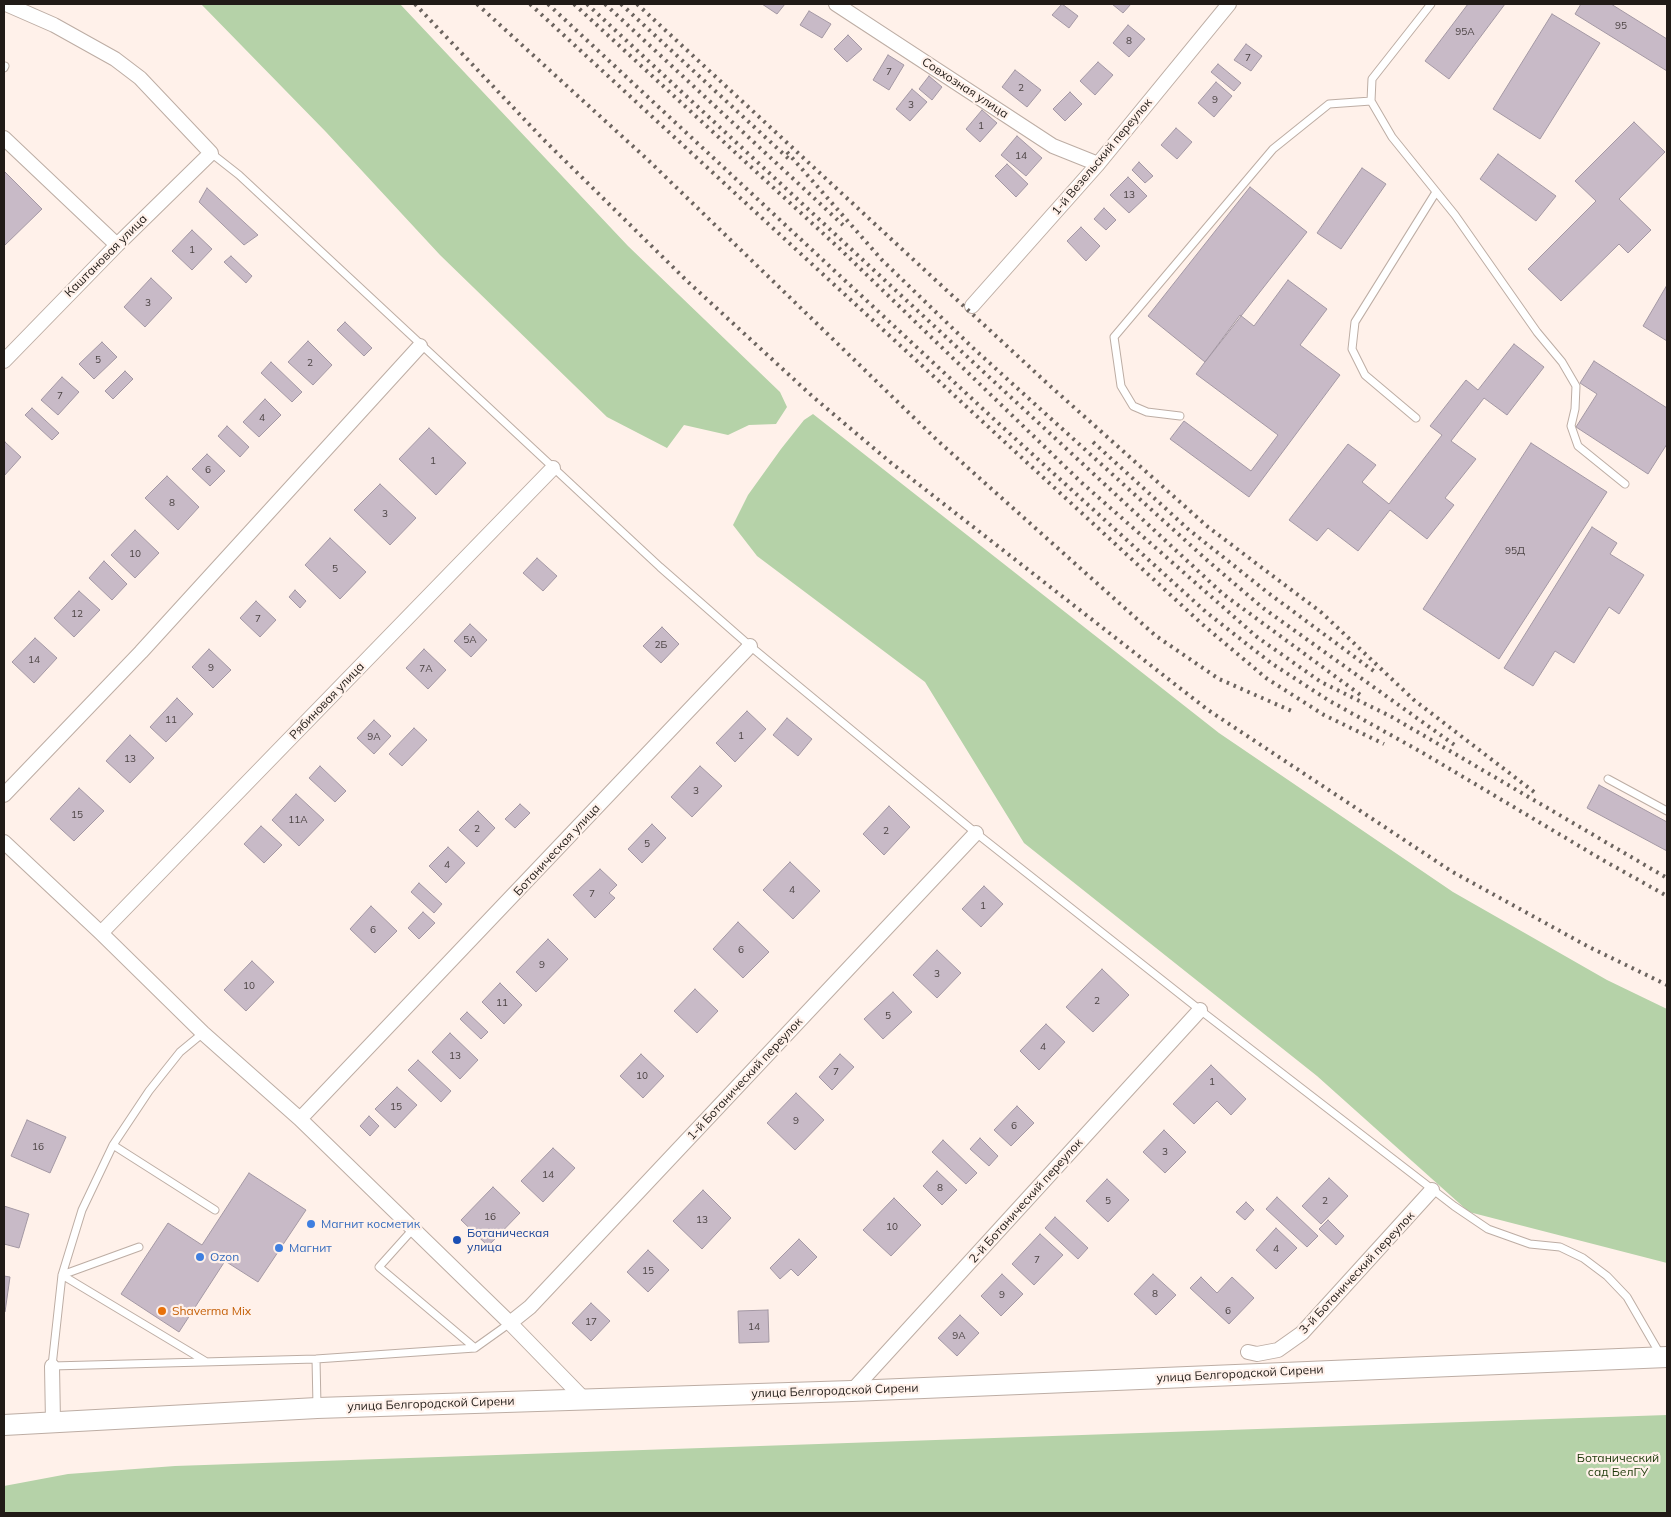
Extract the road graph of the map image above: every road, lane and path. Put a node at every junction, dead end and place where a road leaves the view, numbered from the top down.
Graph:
1 (6, 4) edge
2 (836, 4) edge
3 (1229, 4) edge
4 (1431, 4) edge
5 (1372, 101) junction
6 (4, 138) edge
7 (210, 153) junction
8 (1098, 164) junction
9 (1436, 192) junction
10 (117, 245) junction
11 (972, 306) dead end
12 (420, 346) junction
13 (4, 361) edge
14 (1180, 416) dead end
15 (1416, 418) dead end
16 (552, 468) junction
17 (1625, 484) dead end
18 (750, 646) junction
19 (1608, 779) dead end
20 (4, 795) edge
21 (1667, 811) edge
22 (976, 833) junction
23 (4, 842) edge
24 (101, 933) junction
25 (1200, 1010) junction
26 (202, 1033) junction
27 (300, 1119) junction
28 (113, 1145) junction
29 (1432, 1190) junction
30 (215, 1210) dead end
31 (414, 1228) junction
32 (139, 1248) dead end
33 (62, 1275) junction
34 (510, 1323) junction
35 (475, 1348) junction
36 (1248, 1352) dead end
37 (1664, 1357) edge
38 (316, 1359) junction
39 (206, 1361) junction
40 (52, 1366) junction
41 (852, 1391) junction
42 (583, 1398) junction
43 (317, 1408) junction
44 (53, 1422) junction
45 (4, 1425) edge

1 - 7 street
2 - 8 street, Совхозная улица
3 - 8 street, 1-й Везельский переулок
4 - 5 lane
5 - 9 lane
5 - 14 lane
6 - 10 street
7 - 10 street, Каштановая улица
7 - 12 lane
8 - 11 street, 1-й Везельский переулок
9 - 15 lane
9 - 17 lane
10 - 13 street, Каштановая улица
12 - 16 lane
12 - 20 street
16 - 18 lane
16 - 24 street, Рябиновая улица
18 - 22 lane
18 - 27 street, Ботаническая улица
19 - 21 lane
22 - 25 lane
22 - 34 street, 1-й Ботанический переулок
23 - 24 street
24 - 26 street
25 - 29 lane
25 - 41 street, 2-й Ботанический переулок
26 - 27 street
26 - 28 lane
27 - 31 street
28 - 30 lane
28 - 33 lane
29 - 36 street, 3-й Ботанический переулок
29 - 37 lane
31 - 34 street
31 - 35 lane
32 - 33 lane
33 - 39 lane
33 - 40 lane
34 - 35 lane
34 - 42 street
35 - 38 lane
37 - 41 main road, улица Белгородской Сирени
38 - 39 lane
38 - 43 lane
39 - 40 lane
40 - 44 street
41 - 42 main road, улица Белгородской Сирени
42 - 43 main road, улица Белгородской Сирени
43 - 44 main road, улица Белгородской Сирени
44 - 45 main road, улица Белгородской Сирени

